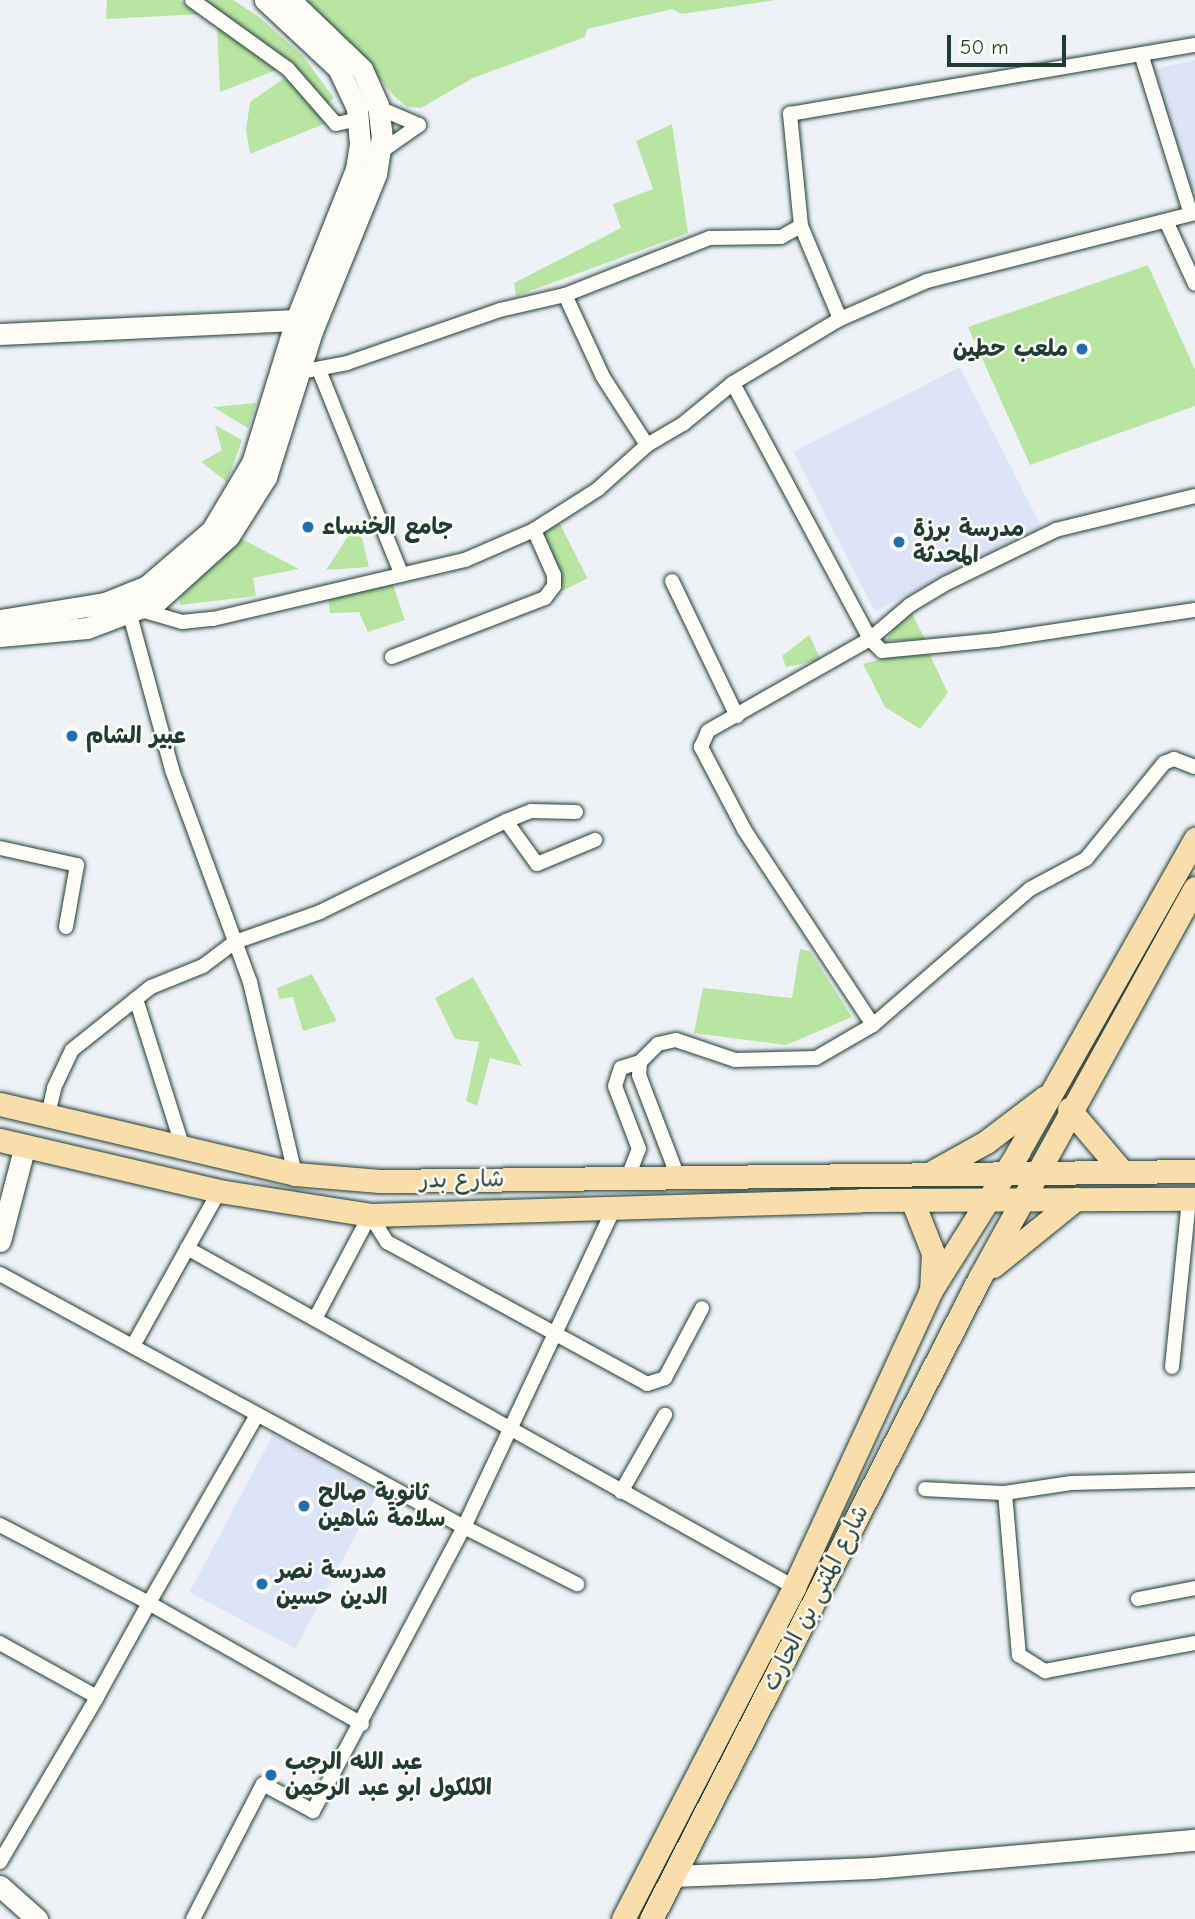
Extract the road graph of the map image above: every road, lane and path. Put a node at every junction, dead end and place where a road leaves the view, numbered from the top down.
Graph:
1 (192, 0) edge
2 (265, 0) edge
3 (290, 0) edge
4 (1195, 45) edge
5 (1142, 57) junction
6 (365, 111) junction
7 (369, 156) junction
8 (1193, 214) edge
9 (1166, 221) junction
10 (801, 226) junction
11 (1195, 284) edge
12 (565, 295) junction
13 (840, 319) junction
14 (304, 325) junction
15 (0, 334) edge
16 (310, 371) junction
17 (733, 383) junction
18 (648, 445) junction
19 (1195, 496) edge
20 (534, 530) junction
21 (401, 573) junction
22 (672, 581) dead end
23 (1195, 610) edge
24 (136, 613) junction
25 (1, 636) edge
26 (870, 639) junction
27 (392, 657) dead end
28 (737, 716) junction
29 (1195, 767) edge
30 (576, 812) dead end
31 (506, 821) junction
32 (1195, 839) edge
33 (595, 840) dead end
34 (0, 848) edge
35 (1195, 888) edge
36 (66, 927) dead end
37 (235, 942) junction
38 (136, 999) junction
39 (873, 1025) junction
40 (640, 1062) junction
41 (1054, 1091) junction
42 (0, 1104) edge
43 (1069, 1109) junction
44 (48, 1115) junction
45 (0, 1139) edge
46 (25, 1145) junction
47 (183, 1148) junction
48 (1121, 1170) junction
49 (1195, 1171) edge
50 (933, 1172) junction
51 (1003, 1173) junction
52 (295, 1174) junction
53 (862, 1174) junction
54 (1035, 1174) junction
55 (628, 1177) junction
56 (678, 1177) junction
57 (219, 1191) junction
58 (1076, 1199) junction
59 (1192, 1199) edge
60 (860, 1200) junction
61 (912, 1200) junction
62 (985, 1200) junction
63 (1023, 1200) junction
64 (613, 1211) junction
65 (370, 1215) junction
66 (0, 1241) edge
67 (187, 1248) junction
68 (0, 1273) edge
69 (981, 1277) junction
70 (930, 1292) junction
71 (702, 1308) dead end
72 (316, 1317) junction
73 (555, 1333) junction
74 (134, 1344) junction
75 (1172, 1367) dead end
76 (257, 1415) junction
77 (665, 1415) dead end
78 (512, 1428) junction
79 (1195, 1480) edge
80 (925, 1489) dead end
81 (621, 1492) junction
82 (1006, 1493) junction
83 (0, 1525) edge
84 (464, 1527) junction
85 (577, 1584) dead end
86 (794, 1587) junction
87 (1195, 1588) edge
88 (1138, 1599) dead end
89 (149, 1603) junction
90 (0, 1643) edge
91 (1195, 1643) edge
92 (97, 1697) junction
93 (362, 1724) junction
94 (1195, 1840) edge
95 (0, 1862) edge
96 (673, 1876) junction
97 (0, 1886) edge
98 (37, 1919) edge
99 (193, 1919) edge
100 (623, 1919) edge
101 (651, 1919) edge

1 - 6 street
2 - 6 main road
3 - 6 main road
4 - 5 street
5 - 8 street
5 - 10 street
6 - 7 main road
6 - 7 street
7 - 14 main road
8 - 9 street
9 - 11 street
9 - 13 street
10 - 12 street
10 - 13 street
12 - 16 street
12 - 18 street
13 - 17 street
14 - 15 main road
14 - 16 main road
14 - 25 main road
16 - 21 street
16 - 24 main road
17 - 18 street
17 - 26 street
18 - 20 street
19 - 26 street
20 - 21 street
20 - 27 street
21 - 24 street
22 - 28 street
23 - 26 street
24 - 25 main road
24 - 37 street
26 - 28 street
28 - 39 street
29 - 39 street
30 - 31 street
31 - 33 street
31 - 37 street
32 - 41 main road
34 - 36 street
35 - 43 main road, شارع المثنى بن الحارث
37 - 38 street
37 - 52 street
38 - 44 street
38 - 47 street
39 - 40 street
40 - 55 street
40 - 56 street
41 - 50 main road
41 - 51 main road
42 - 44 main road, شارع بدر
43 - 48 main road
43 - 54 main road, شارع المثنى بن الحارث
44 - 47 main road, شارع بدر
45 - 46 main road, شارع بدر
46 - 57 main road, شارع بدر
46 - 66 main road
47 - 52 main road, شارع بدر
48 - 49 main road, شارع بدر
48 - 54 main road, شارع بدر
50 - 51 main road, شارع بدر
50 - 53 main road, شارع بدر
51 - 54 main road, شارع بدر
51 - 62 main road
52 - 55 main road, شارع بدر
53 - 56 main road, شارع بدر
53 - 60 main road
54 - 63 main road, شارع المثنى بن الحارث
55 - 56 main road, شارع بدر
57 - 65 main road, شارع بدر
57 - 67 street
58 - 59 main road, شارع بدر
58 - 63 main road, شارع بدر
58 - 69 main road
59 - 75 street
60 - 61 main road, شارع بدر
60 - 64 main road, شارع بدر
61 - 62 main road, شارع بدر
61 - 70 main road
62 - 63 main road, شارع بدر
62 - 70 main road
63 - 69 main road, شارع المثنى بن الحارث
64 - 65 main road, شارع بدر
64 - 73 street
65 - 72 street
65 - 73 street
67 - 72 street
67 - 74 street
68 - 74 street
69 - 96 main road, شارع المثنى بن الحارث
70 - 86 main road, شارع المثنى بن الحارث
71 - 73 street
72 - 78 street
73 - 78 street
74 - 76 street
76 - 84 street
76 - 89 street
77 - 81 street
78 - 81 street
78 - 84 street
79 - 82 street
80 - 82 street
81 - 86 street
82 - 91 street
83 - 89 street
84 - 85 street
84 - 93 street
86 - 100 main road, شارع المثنى بن الحارث
87 - 88 street
89 - 92 street
89 - 93 street
90 - 92 street
92 - 95 street
93 - 99 street
94 - 96 main road
96 - 101 main road, شارع المثنى بن الحارث
97 - 98 main road

